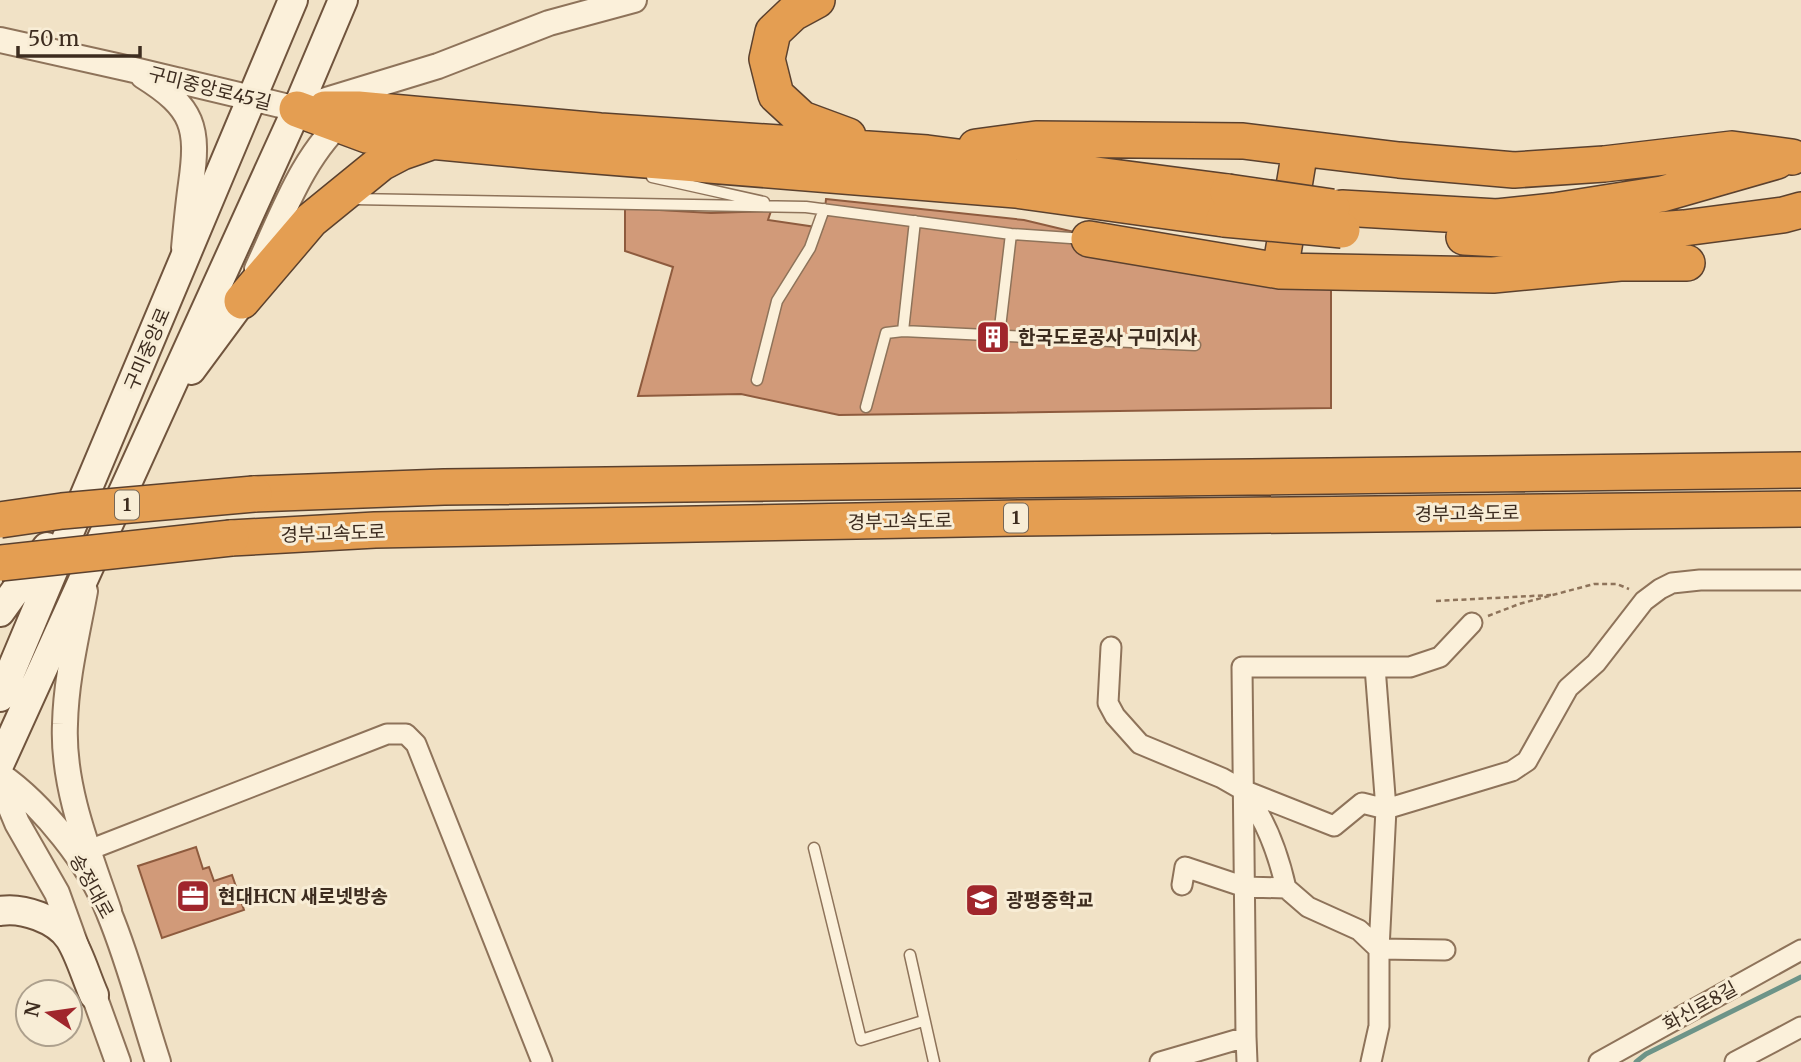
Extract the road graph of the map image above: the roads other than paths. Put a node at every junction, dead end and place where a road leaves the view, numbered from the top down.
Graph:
1 (293, 0) edge
2 (343, 0) edge
3 (634, 0) edge
4 (817, 0) edge
5 (0, 40) edge
6 (438, 66) junction
7 (130, 69) junction
8 (251, 98) junction
9 (296, 110) junction
10 (348, 117) junction
11 (432, 141) junction
12 (884, 150) junction
13 (1300, 150) junction
14 (535, 151) junction
15 (927, 153) junction
16 (1796, 156) edge
17 (612, 168) dead end
18 (638, 174) dead end
19 (338, 198) junction
20 (1226, 205) junction
21 (781, 206) junction
22 (824, 209) junction
23 (1801, 210) edge
24 (1342, 219) junction
25 (915, 221) junction
26 (1011, 234) junction
27 (1089, 239) joint
28 (1687, 263) dead end
29 (182, 264) junction
30 (1280, 271) junction
31 (242, 301) junction
32 (904, 331) junction
33 (999, 336) junction
34 (1195, 345) dead end
35 (757, 380) dead end
36 (866, 407) dead end
37 (156, 418) junction
38 (1801, 470) edge
39 (85, 494) junction
40 (1801, 509) edge
41 (0, 520) edge
42 (91, 562) junction
43 (0, 563) edge
44 (1801, 580) edge
45 (0, 612) edge
46 (1472, 623) road end
47 (1111, 647) dead end
48 (1375, 667) junction
49 (0, 697) edge
50 (0, 763) edge
51 (0, 775) edge
52 (0, 782) edge
53 (1243, 790) junction
54 (1385, 809) junction
55 (814, 848) dead end
56 (89, 850) junction
57 (1182, 885) dead end
58 (1245, 887) junction
59 (1286, 888) junction
60 (0, 911) edge
61 (109, 911) junction
62 (1379, 949) junction
63 (1444, 950) dead end
64 (1801, 950) edge
65 (910, 955) dead end
66 (94, 995) junction
67 (923, 1021) junction
68 (1801, 1027) edge
69 (1246, 1037) junction
70 (1377, 1059) edge
71 (118, 1062) edge
72 (158, 1062) edge
73 (542, 1062) edge
74 (934, 1062) edge
75 (1160, 1062) edge
76 (1247, 1062) edge
77 (1599, 1062) edge
78 (1735, 1062) edge

1 - 8 main road, 구미중앙로
2 - 9 main road, 구미중앙로
3 - 6 street
4 - 12 highway
5 - 7 street, 구미중앙로45길
6 - 9 street
6 - 10 street
7 - 8 street, 구미중앙로45길
7 - 29 street
8 - 9 street, 구미중앙로45길
8 - 29 main road, 구미중앙로
9 - 10 highway
9 - 37 main road, 구미중앙로
10 - 11 highway
10 - 12 highway
10 - 31 street
11 - 14 highway
11 - 19 highway
12 - 15 highway
13 - 15 highway
13 - 16 highway
13 - 30 highway
14 - 17 lane
14 - 20 highway
15 - 20 highway
16 - 24 highway
18 - 21 lane
19 - 21 lane
19 - 31 highway
20 - 24 highway, bridge
21 - 22 lane
22 - 25 lane
22 - 35 lane
23 - 24 highway
25 - 26 lane
25 - 32 lane
26 - 27 lane
26 - 33 lane
27 - 30 highway
28 - 30 highway
29 - 39 main road, 구미중앙로
31 - 37 main road
32 - 33 lane
32 - 36 lane
33 - 34 lane
37 - 42 main road, 구미중앙로
38 - 41 highway, 경부고속도로 / 1, bridge
39 - 45 main road
39 - 49 main road, 구미중앙로
40 - 43 highway, 경부고속도로 / 1, bridge
42 - 50 main road, 구미중앙로
42 - 56 street
44 - 54 street
46 - 48 street
47 - 53 street
48 - 53 street
48 - 54 street
51 - 61 street, 송정대로
52 - 66 street, 송정대로
53 - 54 street
53 - 58 street
53 - 59 street
54 - 62 street
55 - 67 lane
56 - 61 street
56 - 73 street
57 - 58 street
58 - 59 street
58 - 69 street
59 - 62 street
60 - 66 main road
61 - 72 street, 송정대로
62 - 63 street
62 - 70 street
64 - 77 street, 화신로8길
65 - 67 lane
66 - 71 street, 송정대로
67 - 74 lane
68 - 78 street
69 - 75 street
69 - 76 street

